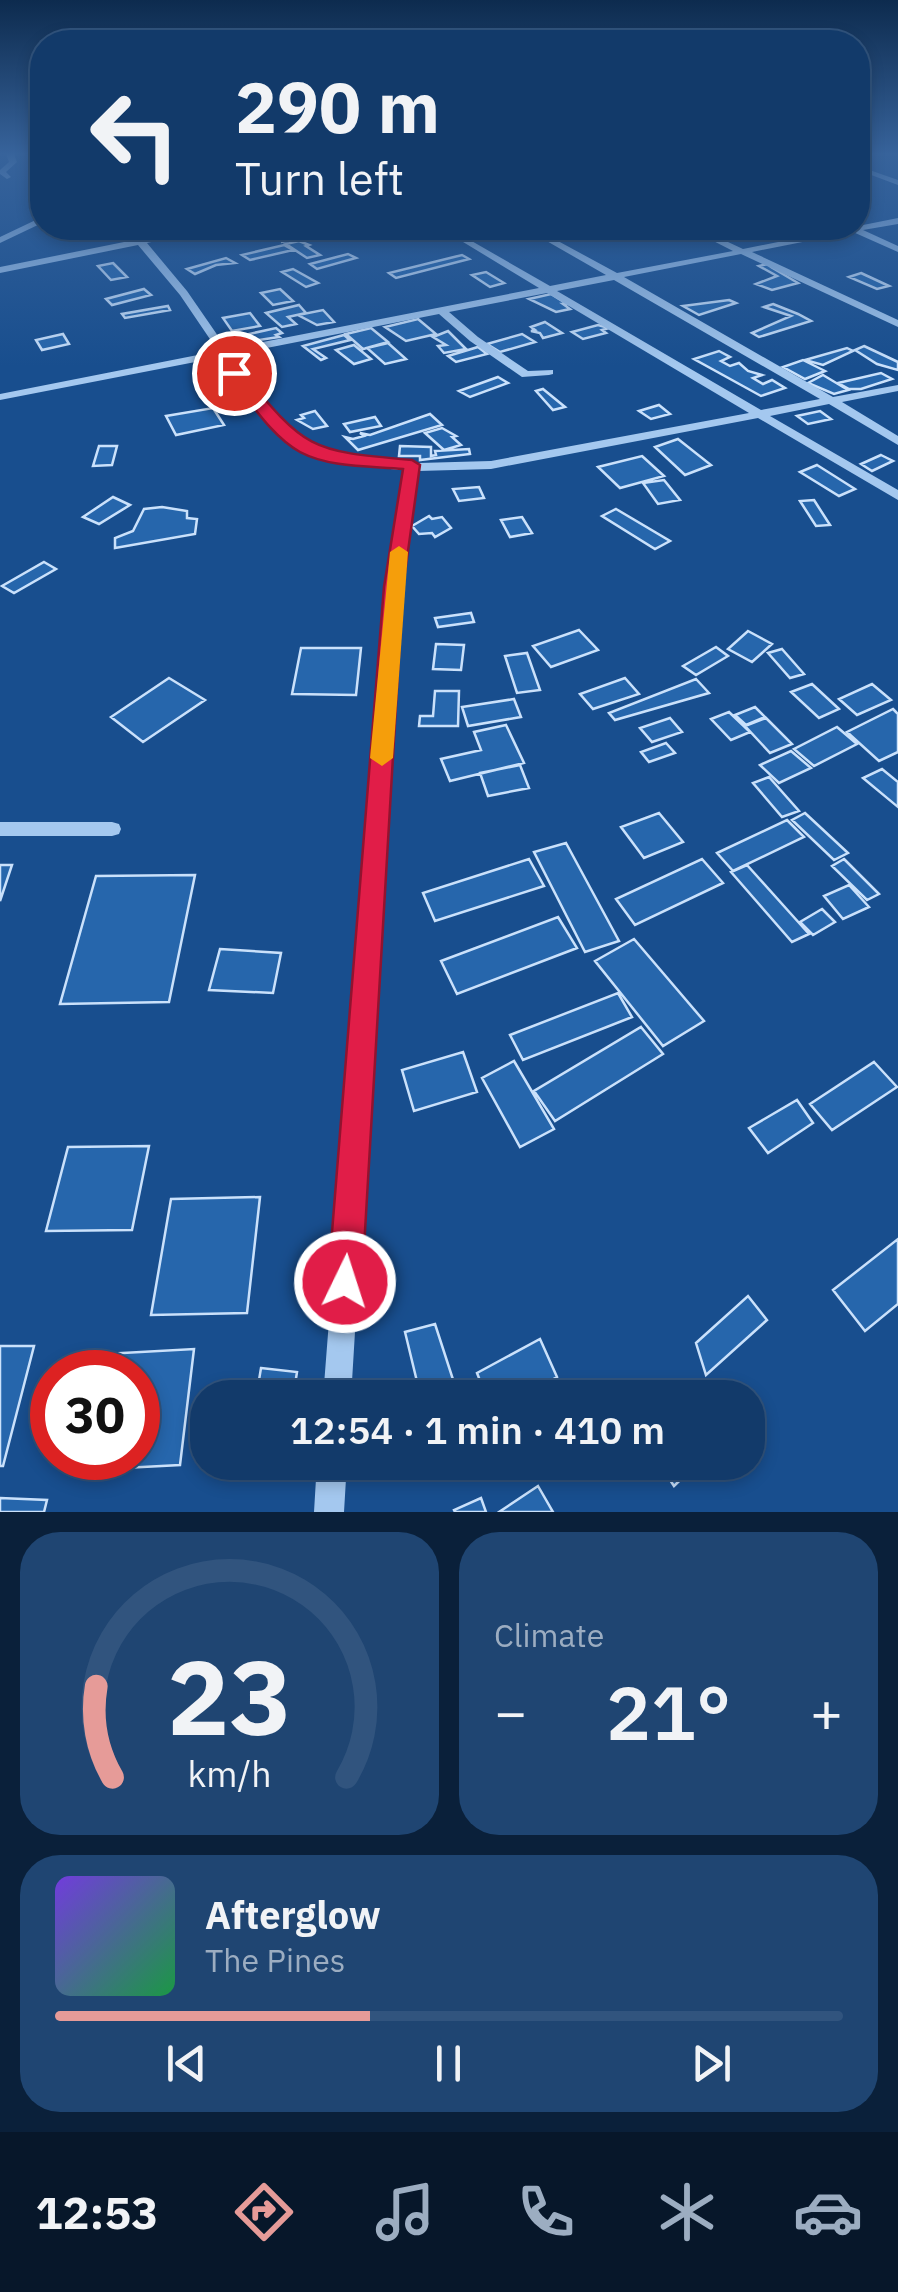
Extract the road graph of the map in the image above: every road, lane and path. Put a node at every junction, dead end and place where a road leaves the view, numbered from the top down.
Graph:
1 (30, 226) edge
2 (870, 237) edge
3 (0, 240) edge
4 (145, 240) edge
5 (464, 240) edge
6 (549, 240) edge
7 (721, 240) edge
8 (796, 240) edge
9 (140, 241) junction
10 (898, 249) edge
11 (746, 250) junction
12 (0, 270) edge
13 (611, 276) junction
14 (546, 288) junction
15 (439, 309) junction
16 (898, 324) edge
17 (222, 353) junction
18 (549, 372) dead end
19 (898, 388) edge
20 (0, 397) edge
21 (830, 401) junction
22 (762, 413) junction
23 (898, 441) edge
24 (412, 465) junction
25 (898, 496) edge
26 (0, 829) edge
27 (112, 829) dead end
28 (338, 1380) edge
29 (331, 1480) edge
30 (329, 1512) edge

1 - 3 street
2 - 10 street
4 - 9 street
5 - 14 street
6 - 13 street
7 - 11 street
8 - 11 street
9 - 12 street
9 - 17 street
11 - 13 street
11 - 16 street
13 - 14 street
13 - 21 street
14 - 15 street
14 - 22 street
15 - 17 street
15 - 18 street
17 - 20 street
17 - 24 street
19 - 21 street
21 - 22 street
21 - 23 street
22 - 24 street
22 - 25 street
24 - 28 street
26 - 27 street
29 - 30 street

